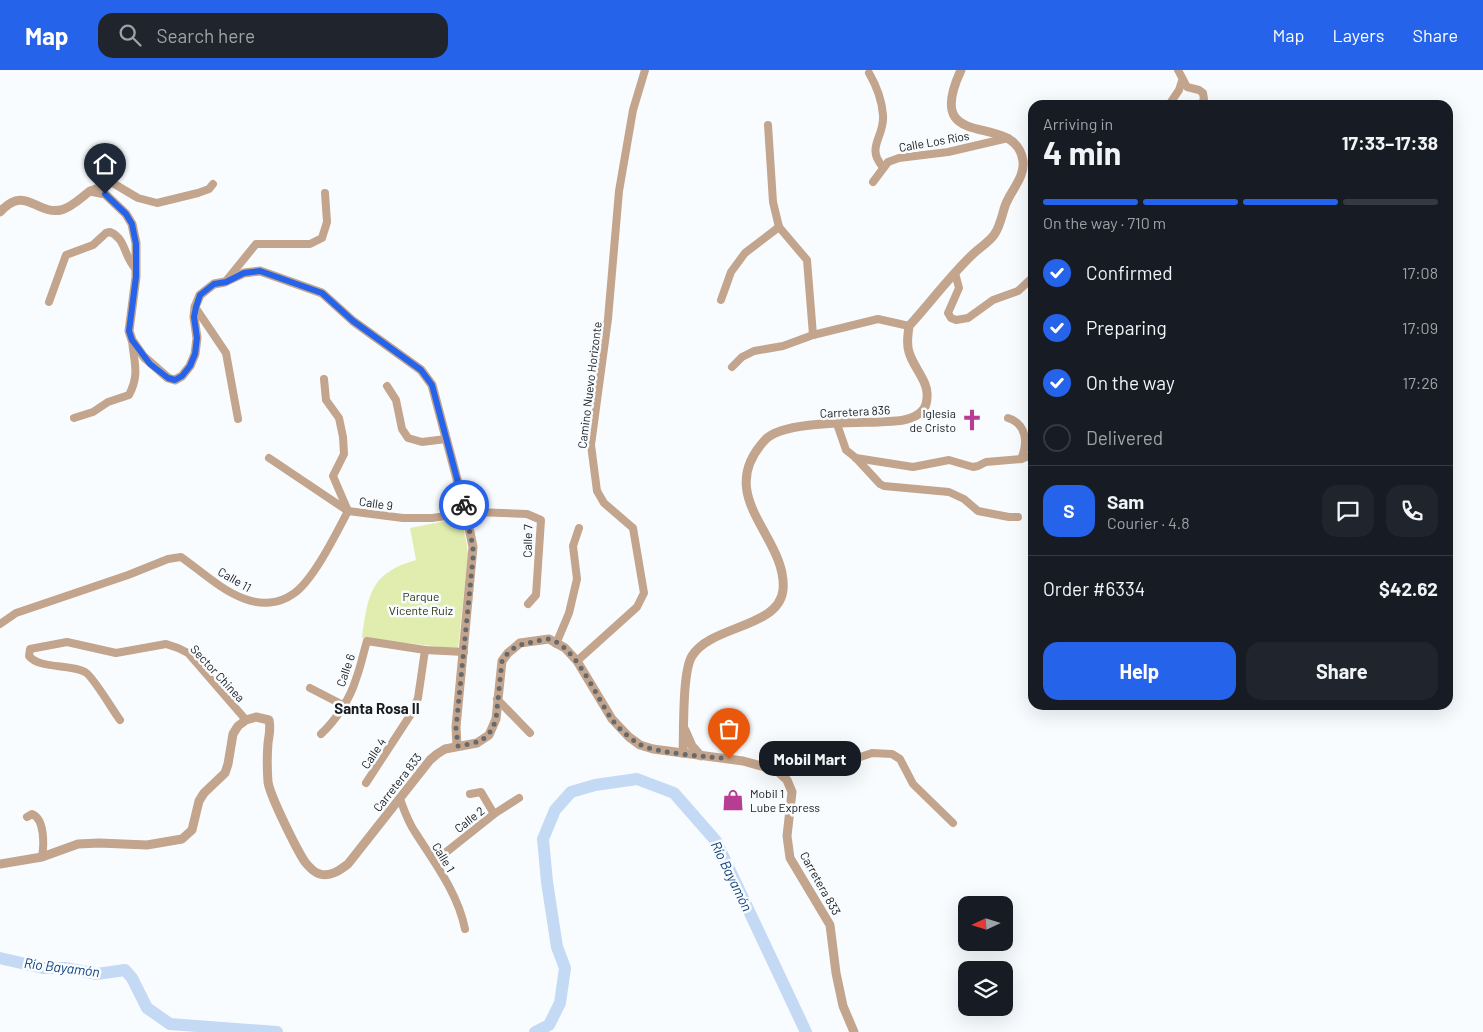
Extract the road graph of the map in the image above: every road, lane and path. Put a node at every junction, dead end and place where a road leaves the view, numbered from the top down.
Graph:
1 (645, 70) edge
2 (961, 70) edge
3 (1178, 70) edge
4 (869, 73) dead end
5 (1182, 81) junction
6 (1172, 100) edge
7 (1203, 100) edge
8 (768, 125) dead end
9 (1009, 138) junction
10 (883, 167) junction
11 (873, 182) dead end
12 (213, 184) dead end
13 (90, 191) junction
14 (325, 193) dead end
15 (0, 212) edge
16 (779, 227) junction
17 (136, 269) junction
18 (955, 274) junction
19 (226, 282) junction
20 (1028, 284) edge
21 (720, 300) dead end
22 (49, 302) dead end
23 (196, 307) junction
24 (909, 326) junction
25 (813, 335) junction
26 (132, 340) junction
27 (732, 366) dead end
28 (324, 379) dead end
29 (387, 386) dead end
30 (74, 418) dead end
31 (1008, 418) dead end
32 (238, 419) dead end
33 (837, 424) junction
34 (446, 439) junction
35 (1028, 456) edge
36 (269, 458) dead end
37 (856, 458) junction
38 (1021, 459) junction
39 (348, 510) junction
40 (466, 513) junction
41 (1018, 517) dead end
42 (579, 528) dead end
43 (528, 604) dead end
44 (0, 624) edge
45 (556, 644) junction
46 (425, 650) junction
47 (464, 652) junction
48 (577, 662) junction
49 (310, 688) dead end
50 (497, 700) junction
51 (343, 705) junction
52 (120, 720) dead end
53 (246, 720) junction
54 (684, 730) junction
55 (530, 733) dead end
56 (320, 734) dead end
57 (458, 746) junction
58 (663, 750) junction
59 (683, 753) junction
60 (701, 756) junction
61 (776, 770) junction
62 (366, 783) dead end
63 (470, 794) dead end
64 (520, 798) dead end
65 (400, 799) junction
66 (494, 814) junction
67 (27, 817) dead end
68 (953, 823) dead end
69 (42, 857) junction
70 (435, 861) junction
71 (0, 864) edge
72 (465, 929) dead end
73 (854, 1032) edge

1 - 48 street, Camino Nuevo Horizonte
2 - 9 street
3 - 5 street
4 - 10 street
5 - 6 street
5 - 7 street
8 - 16 street
9 - 10 street, Calle Los Ríos
9 - 18 street
10 - 11 street
12 - 13 street
13 - 15 street
13 - 17 street
14 - 19 street
16 - 21 street
16 - 25 street
17 - 22 street
17 - 26 street
18 - 20 street
18 - 24 street
19 - 23 street
19 - 34 street
23 - 26 street
23 - 32 street
24 - 25 street
24 - 33 street, Carretera 836
25 - 27 street
26 - 30 street
28 - 39 street
29 - 34 street
31 - 38 street
33 - 37 street
33 - 54 street, Carretera 836
34 - 40 street
35 - 38 street
36 - 39 street, Calle 9
37 - 38 street
37 - 41 street
39 - 40 street, Calle 9
39 - 44 street, Calle 11
40 - 43 street, Calle 7
40 - 47 street
42 - 45 street
45 - 48 street
45 - 50 street, Carretera 833
46 - 47 street, Calle 6
46 - 51 street, Calle 6
46 - 62 street, Calle 4
47 - 57 street
48 - 58 street
49 - 51 street
50 - 55 street
50 - 57 street, Carretera 833
51 - 56 street, Calle 6
52 - 53 street, Sector Chinea
53 - 65 street, Carretera 833
53 - 69 street
54 - 58 street
54 - 59 street, Carretera 836
54 - 60 street
57 - 65 street, Carretera 833
58 - 59 street
59 - 60 street
60 - 61 street
61 - 68 street
61 - 73 street, Carretera 833
63 - 66 street
64 - 66 street, Calle 2
65 - 70 street, Calle 1
66 - 70 street, Calle 2
67 - 69 street
69 - 71 street
70 - 72 street, Calle 1

